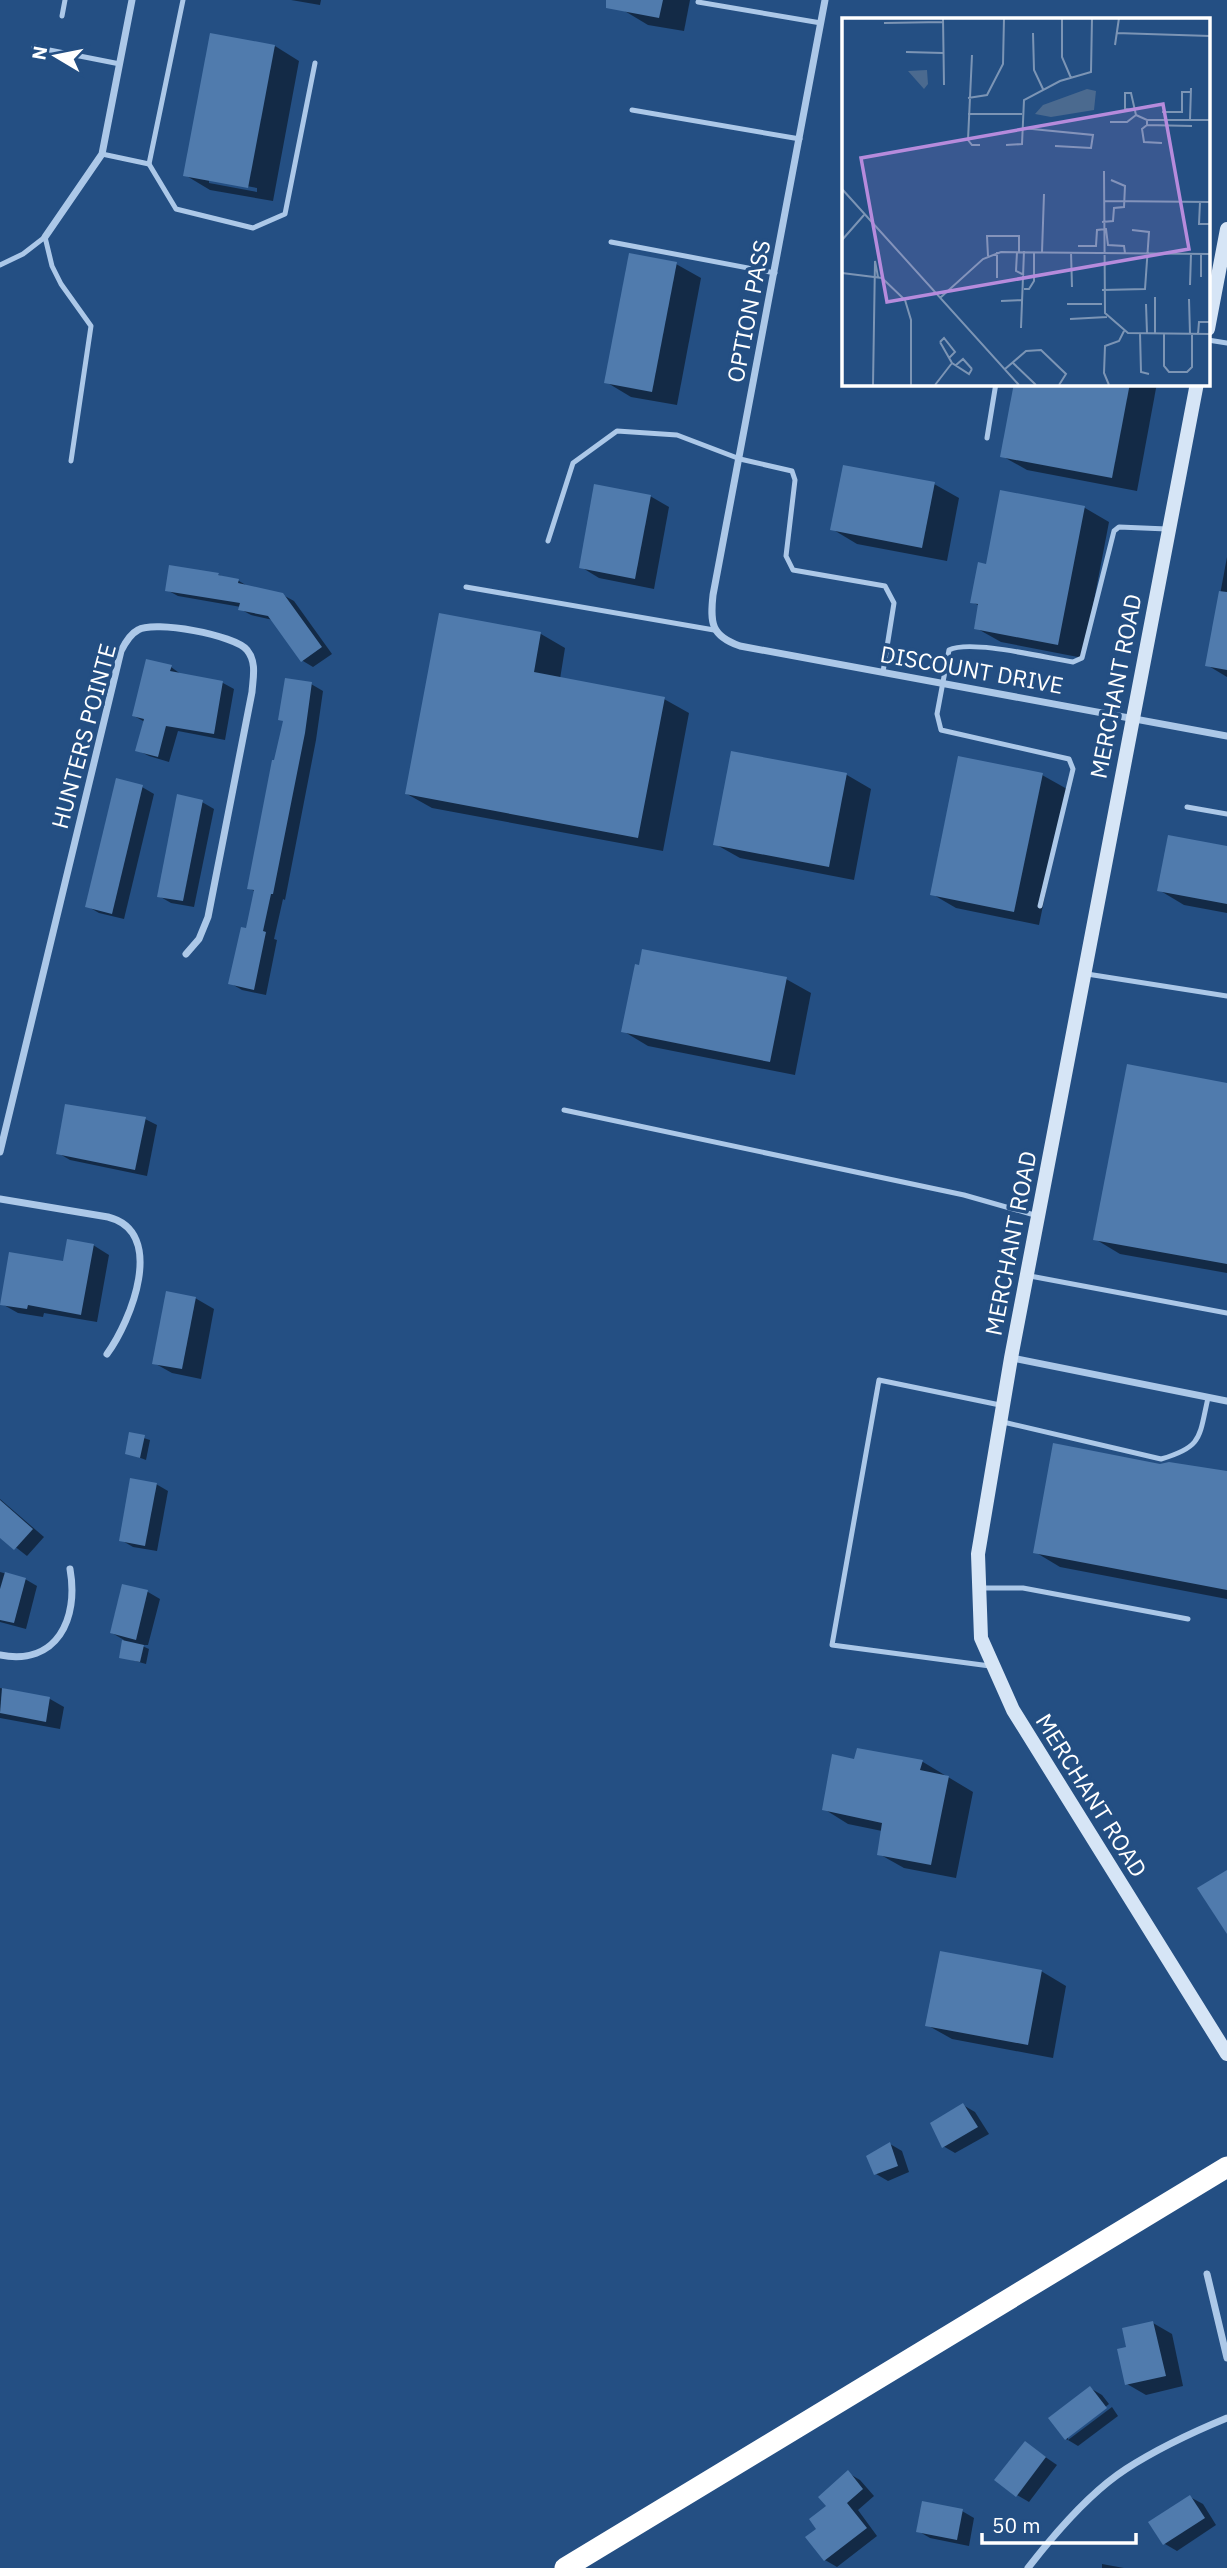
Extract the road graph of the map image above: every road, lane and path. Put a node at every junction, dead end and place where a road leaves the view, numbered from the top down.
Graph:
1 (65, 0) edge
2 (132, 0) edge
3 (183, 0) edge
4 (825, 0) edge
5 (698, 2) dead end
6 (62, 16) dead end
7 (821, 23) junction
8 (34, 47) dead end
9 (120, 64) junction
10 (315, 64) dead end
11 (632, 110) dead end
12 (800, 139) junction
13 (103, 154) junction
14 (149, 164) junction
15 (1227, 229) edge
16 (45, 237) junction
17 (611, 242) dead end
18 (0, 265) edge
19 (775, 273) junction
20 (1210, 318) edge
21 (996, 385) edge
22 (1197, 385) edge
23 (987, 438) dead end
24 (740, 458) junction
25 (71, 461) dead end
26 (1169, 529) junction
27 (548, 541) dead end
28 (466, 587) dead end
29 (714, 630) junction
30 (883, 672) junction
31 (942, 683) junction
32 (1132, 717) junction
33 (1227, 736) edge
34 (1187, 807) dead end
35 (1227, 814) edge
36 (1040, 906) dead end
37 (186, 954) dead end
38 (1084, 973) junction
39 (1227, 996) edge
40 (564, 1110) dead end
41 (0, 1152) edge
42 (0, 1199) edge
43 (1038, 1216) junction
44 (1027, 1276) junction
45 (1227, 1313) edge
46 (107, 1354) dead end
47 (1011, 1358) junction
48 (1208, 1398) junction
49 (1227, 1401) edge
50 (1003, 1405) junction
51 (1000, 1421) junction
52 (70, 1569) dead end
53 (979, 1588) junction
54 (1188, 1619) dead end
55 (0, 1656) edge
56 (994, 1666) junction
57 (1227, 2054) edge
58 (1227, 2167) edge
59 (1207, 2274) dead end
60 (1227, 2358) edge
61 (1227, 2418) edge
62 (565, 2568) edge
63 (1028, 2568) edge

1 - 6 lane
2 - 9 street
3 - 14 lane
4 - 7 street, OPTION PASS
5 - 7 lane
7 - 12 street, OPTION PASS
8 - 9 lane
9 - 13 street
10 - 14 lane
11 - 12 lane
12 - 19 street, OPTION PASS
13 - 14 lane
13 - 16 street
15 - 20 street
16 - 18 lane
16 - 25 lane
17 - 19 lane
19 - 24 street, OPTION PASS
21 - 23 lane
22 - 26 street, MERCHANT ROAD
24 - 27 lane
24 - 29 street, OPTION PASS
24 - 30 lane
26 - 31 lane
26 - 32 street, MERCHANT ROAD
28 - 29 lane
29 - 30 street, DISCOUNT DRIVE
30 - 31 street, DISCOUNT DRIVE
31 - 32 street, DISCOUNT DRIVE
31 - 36 lane
32 - 33 street, DISCOUNT DRIVE
32 - 38 street, MERCHANT ROAD
34 - 35 lane
37 - 41 street, HUNTERS POINTE
38 - 39 lane
38 - 43 street, MERCHANT ROAD
40 - 43 lane
42 - 46 street
43 - 44 street, MERCHANT ROAD
44 - 45 lane
44 - 47 street, MERCHANT ROAD
47 - 48 street
47 - 50 street, MERCHANT ROAD
48 - 49 street
48 - 51 lane
50 - 51 street, MERCHANT ROAD
50 - 56 lane
51 - 53 street, MERCHANT ROAD
52 - 55 street
53 - 54 lane
53 - 56 street, MERCHANT ROAD
56 - 57 street, MERCHANT ROAD
58 - 62 highway
59 - 60 street
61 - 63 street

